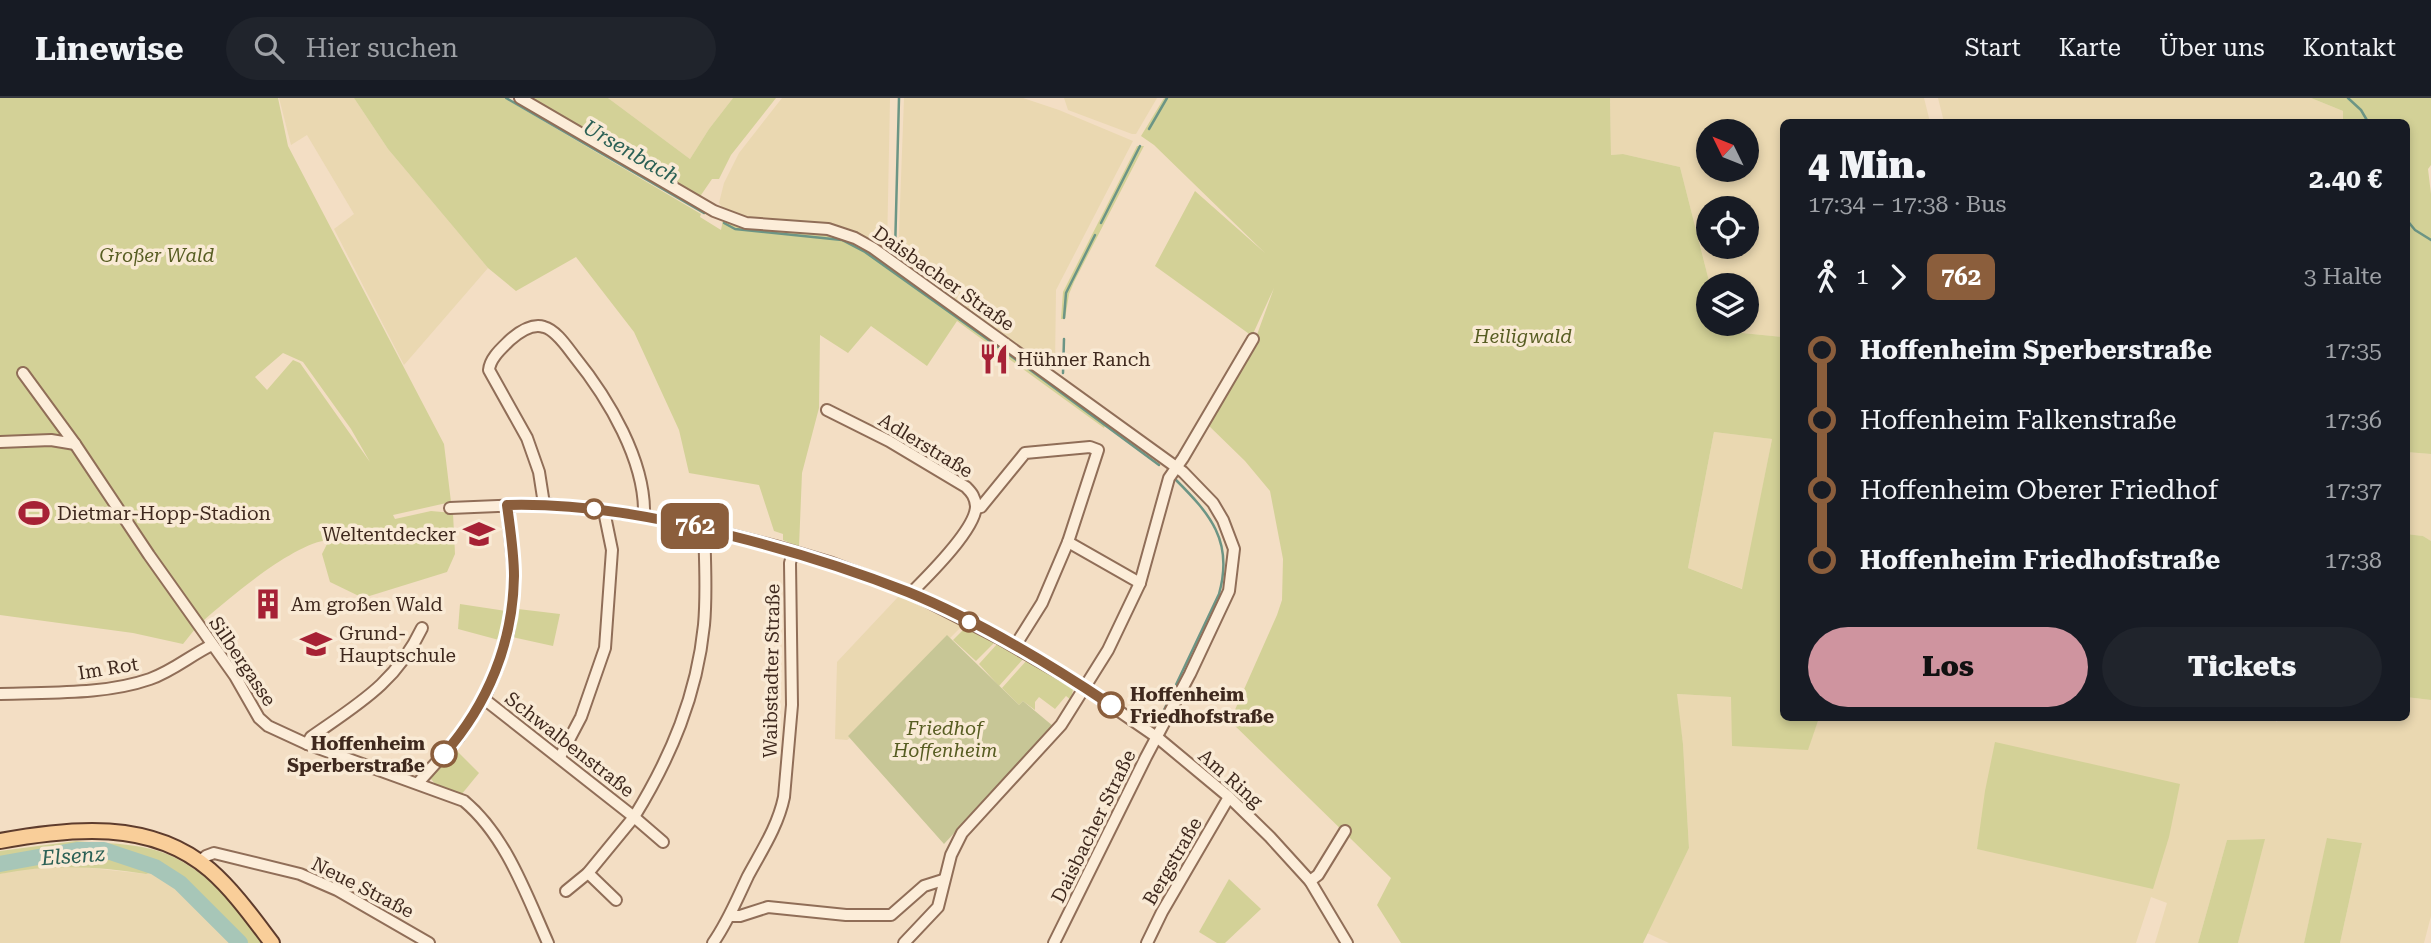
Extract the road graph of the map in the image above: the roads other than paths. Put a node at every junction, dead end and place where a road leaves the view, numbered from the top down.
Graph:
1 (520, 98) edge
2 (1253, 338) dead end
3 (23, 373) dead end
4 (827, 410) dead end
5 (0, 442) edge
6 (75, 444) junction
7 (1175, 467) junction
8 (507, 505) junction
9 (544, 505) junction
10 (450, 508) dead end
11 (976, 508) junction
12 (604, 511) junction
13 (644, 516) junction
14 (704, 528) junction
15 (1068, 542) junction
16 (793, 552) junction
17 (1140, 583) junction
18 (911, 593) junction
19 (422, 628) dead end
20 (212, 645) junction
21 (1015, 646) junction
22 (1084, 687) junction
23 (0, 694) edge
24 (484, 699) junction
25 (1158, 738) junction
26 (307, 744) junction
27 (560, 757) junction
28 (418, 783) junction
29 (1229, 797) junction
30 (634, 817) junction
31 (1345, 831) dead end
32 (0, 841) edge
33 (663, 842) dead end
34 (199, 862) junction
35 (588, 873) junction
36 (943, 880) junction
37 (1310, 881) junction
38 (566, 891) dead end
39 (616, 900) dead end
40 (730, 916) junction
41 (906, 942) edge
42 (272, 943) edge
43 (429, 943) edge
44 (548, 943) edge
45 (713, 943) edge
46 (1055, 943) edge
47 (1147, 943) edge
48 (1347, 943) edge

1 - 7 street, Daisbacher Straße
2 - 7 street
3 - 6 street, Silbergasse
4 - 11 street, Adlerstraße
5 - 6 street
6 - 20 street, Silbergasse
7 - 17 street
7 - 25 street, Daisbacher Straße
8 - 9 street, Am Ring
8 - 10 street, Am Ring
8 - 24 street
9 - 12 street, Am Ring
9 - 13 street
11 - 15 street
11 - 18 street, Adlerstraße
12 - 13 street, Am Ring
12 - 27 street
13 - 14 street, Am Ring
14 - 16 street, Am Ring
14 - 30 street
15 - 17 street
15 - 21 street
16 - 18 street, Am Ring
16 - 40 street, Waibstadter Straße
17 - 22 street
18 - 21 street, Am Ring
19 - 26 street
20 - 23 street, Im Rot
20 - 26 street, Silbergasse
21 - 22 street, Am Ring
22 - 25 street, Am Ring
22 - 36 street
24 - 27 street, Schwalbenstraße
24 - 28 street
25 - 29 street, Am Ring
25 - 46 street, Daisbacher Straße
26 - 28 street, Silbergasse
27 - 30 street, Schwalbenstraße
28 - 44 street, Silbergasse
29 - 37 street, Am Ring
29 - 47 street, Bergstraße
30 - 33 street, Schwalbenstraße
30 - 35 street
31 - 37 street
32 - 34 main road
34 - 42 main road
34 - 43 street, Neue Straße
35 - 38 street
35 - 39 street
36 - 40 street
36 - 41 street
37 - 48 street, Am Ring
40 - 45 street, Waibstadter Straße

